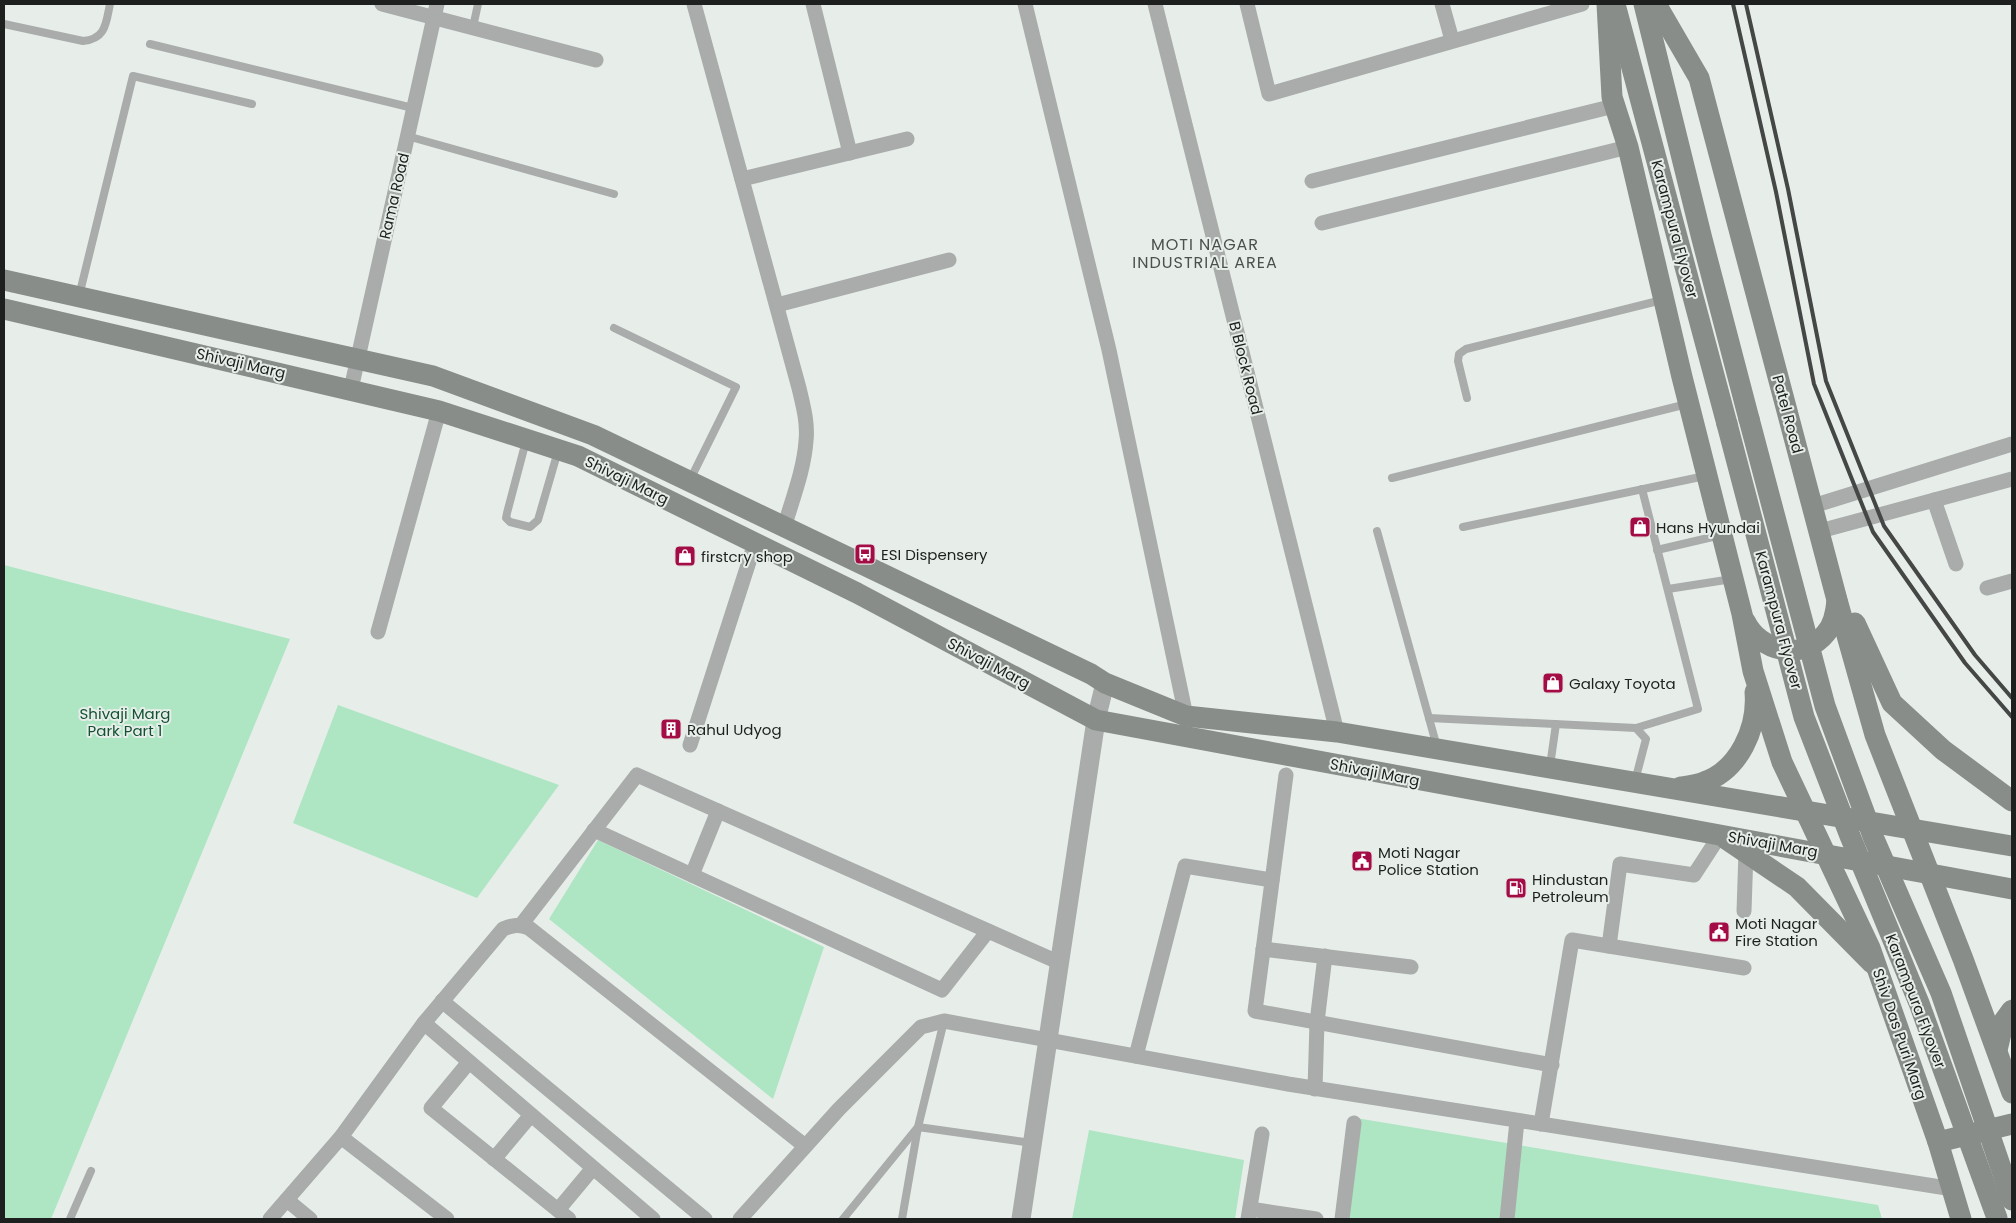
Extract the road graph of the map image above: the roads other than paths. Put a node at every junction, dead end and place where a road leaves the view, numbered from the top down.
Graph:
1 (110, 4) edge
2 (382, 4) edge
3 (478, 4) edge
4 (694, 4) edge
5 (813, 4) edge
6 (1025, 4) edge
7 (1155, 4) edge
8 (1247, 4) edge
9 (1442, 4) edge
10 (1582, 4) edge
11 (1607, 4) edge
12 (1615, 4) edge
13 (1644, 4) edge
14 (1656, 4) edge
15 (436, 10) edge
16 (4, 24) edge
17 (473, 27) junction
18 (1452, 40) junction
19 (150, 44) dead end
20 (596, 60) dead end
21 (252, 104) dead end
22 (1614, 106) junction
23 (414, 108) junction
24 (407, 136) junction
25 (907, 139) dead end
26 (1628, 147) junction
27 (850, 153) junction
28 (742, 179) junction
29 (1312, 181) dead end
30 (614, 194) dead end
31 (1322, 223) dead end
32 (949, 260) dead end
33 (4, 280) edge
34 (79, 297) junction
35 (1664, 299) junction
36 (777, 305) junction
37 (4, 309) edge
38 (614, 328) dead end
39 (357, 359) junction
40 (350, 389) junction
41 (1467, 398) dead end
42 (1689, 404) junction
43 (439, 411) junction
44 (527, 439) junction
45 (2012, 444) edge
46 (558, 449) junction
47 (1707, 476) junction
48 (1392, 478) dead end
49 (2012, 479) edge
50 (690, 482) junction
51 (1642, 489) junction
52 (1934, 500) junction
53 (1813, 506) junction
54 (1463, 527) dead end
55 (784, 528) junction
56 (1376, 531) dead end
57 (1820, 531) junction
58 (1722, 535) junction
59 (755, 543) junction
60 (1658, 550) junction
61 (1956, 564) dead end
62 (1832, 575) junction
63 (1733, 579) junction
64 (2012, 581) edge
65 (1987, 588) dead end
66 (1668, 590) junction
67 (1838, 600) junction
68 (1742, 614) junction
69 (378, 632) dead end
70 (1753, 671) junction
71 (1105, 683) junction
72 (1186, 716) junction
73 (1429, 718) junction
74 (1096, 720) junction
75 (1556, 724) junction
76 (1636, 728) junction
77 (1337, 732) junction
78 (690, 745) dead end
79 (1437, 749) junction
80 (1550, 768) junction
81 (1286, 775) dead end
82 (1634, 783) junction
83 (1673, 789) junction
84 (2012, 801) edge
85 (718, 811) junction
86 (1806, 812) junction
87 (594, 830) junction
88 (1912, 830) junction
89 (1720, 835) junction
90 (2012, 846) edge
91 (1746, 852) junction
92 (1826, 854) junction
93 (1929, 872) junction
94 (692, 875) junction
95 (1272, 880) junction
96 (2012, 889) edge
97 (1744, 911) dead end
98 (521, 925) junction
99 (988, 931) junction
100 (1609, 946) junction
101 (1264, 949) junction
102 (1325, 956) junction
103 (1058, 962) junction
104 (1410, 967) dead end
105 (1744, 968) dead end
106 (1878, 968) junction
107 (442, 1001) junction
108 (2012, 1010) edge
109 (944, 1020) junction
110 (1317, 1022) junction
111 (424, 1023) junction
112 (1046, 1039) junction
113 (1997, 1050) junction
114 (1136, 1056) junction
115 (469, 1062) junction
116 (1552, 1065) junction
117 (1315, 1089) junction
118 (2012, 1092) edge
119 (531, 1115) junction
120 (1517, 1121) junction
121 (1354, 1122) dead end
122 (1541, 1124) junction
123 (2012, 1124) edge
124 (918, 1127) junction
125 (1262, 1134) dead end
126 (341, 1137) junction
127 (1938, 1142) junction
128 (1032, 1143) junction
129 (805, 1146) junction
130 (494, 1159) junction
131 (593, 1168) junction
132 (91, 1171) dead end
133 (1953, 1189) junction
134 (287, 1200) junction
135 (2012, 1200) edge
136 (1249, 1214) edge
137 (563, 1215) edge
138 (437, 1216) edge
139 (847, 1218) edge
140 (70, 1219) edge
141 (270, 1219) edge
142 (310, 1219) edge
143 (653, 1219) edge
144 (705, 1219) edge
145 (740, 1219) edge
146 (902, 1219) edge
147 (1021, 1219) edge
148 (1316, 1219) edge
149 (1342, 1219) edge
150 (1507, 1219) edge
151 (1962, 1219) edge
152 (1997, 1219) edge

1 - 16 lane
2 - 15 street
3 - 17 lane
4 - 28 street
5 - 27 street
6 - 72 street
7 - 77 street, B Block Road
8 - 18 street
9 - 18 street
10 - 18 street
11 - 22 main road
12 - 152 main road, Karampura Flyover, bridge
13 - 135 main road, Karampura Flyover, bridge
14 - 53 main road, Patel Road
15 - 17 street
15 - 23 street, Rama Road
17 - 20 street
19 - 23 lane
21 - 34 lane
22 - 26 main road
22 - 29 street
23 - 24 street, Rama Road
24 - 30 lane
24 - 39 street, Rama Road
25 - 27 street
26 - 31 street
26 - 35 main road
27 - 28 street
28 - 36 street
32 - 36 street
33 - 34 main road, Shivaji Marg
34 - 39 main road, Shivaji Marg
35 - 41 lane
35 - 42 main road
36 - 55 street
37 - 40 main road, Shivaji Marg
38 - 50 lane
39 - 40 street, Rama Road
39 - 50 main road, Shivaji Marg
40 - 43 main road, Shivaji Marg
42 - 47 main road
42 - 48 lane
43 - 44 main road, Shivaji Marg
43 - 69 street
44 - 46 main road, Shivaji Marg
44 - 46 lane
45 - 53 street
46 - 59 main road, Shivaji Marg
47 - 51 lane
47 - 58 main road
49 - 52 street
50 - 55 main road, Shivaji Marg
51 - 54 lane
51 - 60 lane
52 - 57 street
52 - 61 street
53 - 57 main road, Patel Road
55 - 71 main road, Shivaji Marg
56 - 73 lane
57 - 62 main road, Patel Road
58 - 60 lane
58 - 63 main road
59 - 74 main road, Shivaji Marg
59 - 78 street
60 - 66 lane
62 - 67 main road, Patel Road
62 - 84 main road
63 - 66 lane
63 - 68 main road
64 - 65 street
66 - 76 lane
67 - 68 main road
67 - 88 main road, Patel Road
68 - 70 main road
70 - 83 main road
70 - 86 main road
71 - 72 main road, Shivaji Marg
71 - 74 street
72 - 77 main road, Shivaji Marg
73 - 75 lane
73 - 79 lane
74 - 89 main road, Shivaji Marg
74 - 103 street
75 - 76 lane
75 - 80 lane
76 - 82 lane
77 - 79 main road, Shivaji Marg
79 - 80 main road, Shivaji Marg
80 - 82 main road, Shivaji Marg
81 - 95 street
82 - 83 main road, Shivaji Marg
83 - 86 main road, Shivaji Marg
85 - 87 street
85 - 94 street
85 - 99 street
86 - 88 main road, Shivaji Marg
86 - 92 main road, Shiv Das Puri Marg
87 - 94 street
87 - 98 street
88 - 90 main road, Shivaji Marg
88 - 93 main road, Patel Road
89 - 91 main road
89 - 92 main road, Shivaji Marg
89 - 100 street
91 - 97 street
91 - 106 main road
92 - 93 main road, Shivaji Marg
92 - 106 main road, Shiv Das Puri Marg
93 - 96 main road, Shivaji Marg
93 - 113 main road
94 - 99 street
95 - 101 street
95 - 114 street
98 - 107 street
98 - 129 street
99 - 103 street
100 - 105 street
100 - 116 street
101 - 102 street
101 - 110 street
102 - 104 street
102 - 110 street
103 - 112 street
106 - 127 main road, Shiv Das Puri Marg
107 - 111 street
107 - 144 street
108 - 113 main road
109 - 112 street
109 - 124 lane
109 - 129 street
110 - 116 street
110 - 117 street
111 - 115 street
111 - 126 street
112 - 114 street
112 - 128 street
113 - 118 main road
114 - 117 street
115 - 119 street
115 - 130 street
116 - 122 street
117 - 120 street
119 - 130 street
119 - 131 street
120 - 122 street
120 - 150 street
121 - 149 street
122 - 133 street
123 - 127 main road
124 - 128 lane
124 - 139 lane
124 - 146 lane
125 - 136 street
126 - 134 street
126 - 138 street
127 - 133 main road, Shiv Das Puri Marg
128 - 147 street
129 - 145 street
130 - 137 street
131 - 137 street
131 - 143 street
132 - 140 lane
133 - 151 main road, Shiv Das Puri Marg
134 - 141 street
134 - 142 street
136 - 148 street

